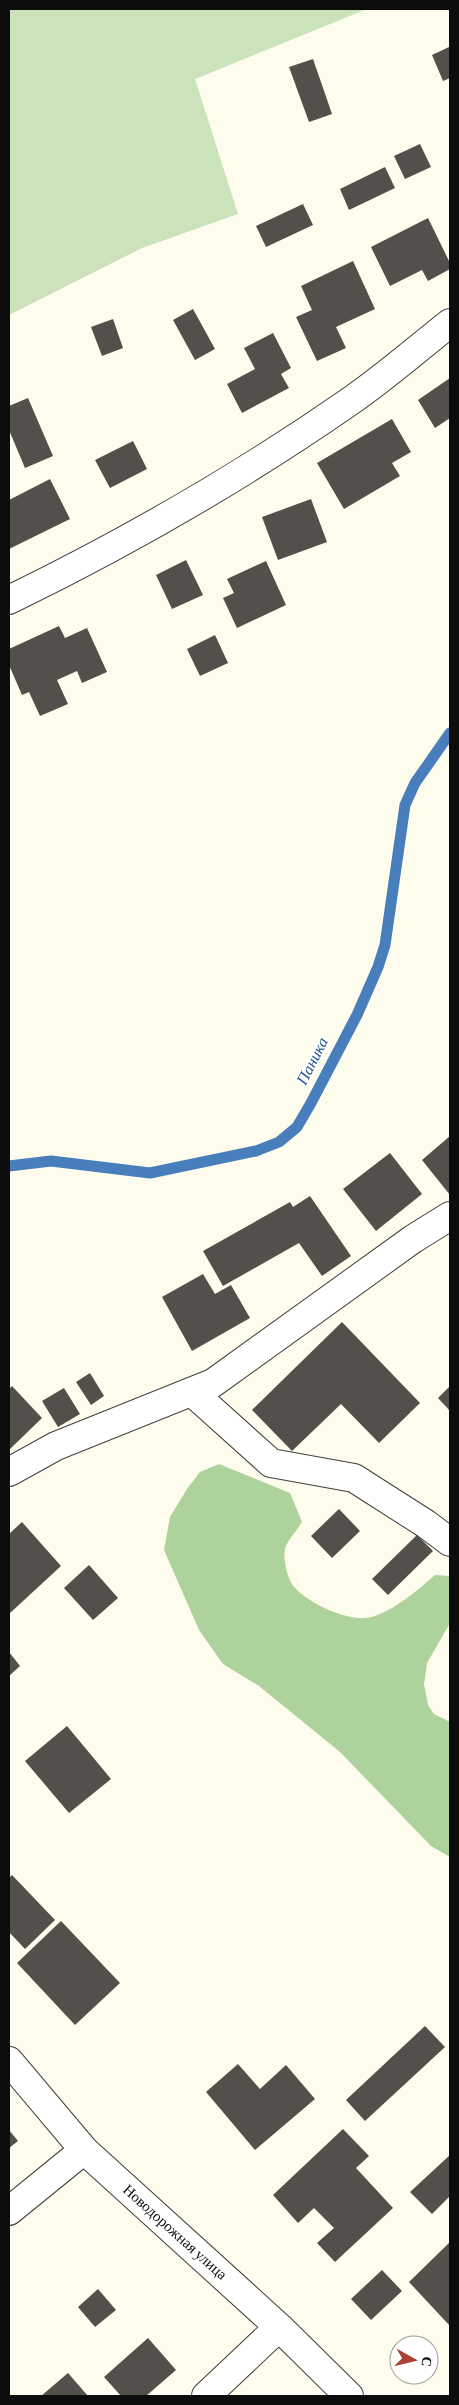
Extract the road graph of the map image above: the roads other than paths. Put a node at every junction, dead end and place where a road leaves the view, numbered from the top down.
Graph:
1 (450, 323) edge
2 (9, 600) edge
3 (450, 1216) edge
4 (192, 1392) junction
5 (9, 1472) edge
6 (450, 1542) edge
7 (9, 2061) edge
8 (84, 2150) junction
9 (9, 2211) edge
10 (279, 2327) junction
11 (206, 2396) edge
12 (349, 2396) edge

1 - 2 street
3 - 4 street
4 - 5 street
4 - 6 street
7 - 8 street, Новодорожная улица
8 - 9 street
8 - 10 street, Новодорожная улица
10 - 11 street
10 - 12 street, Новодорожная улица

